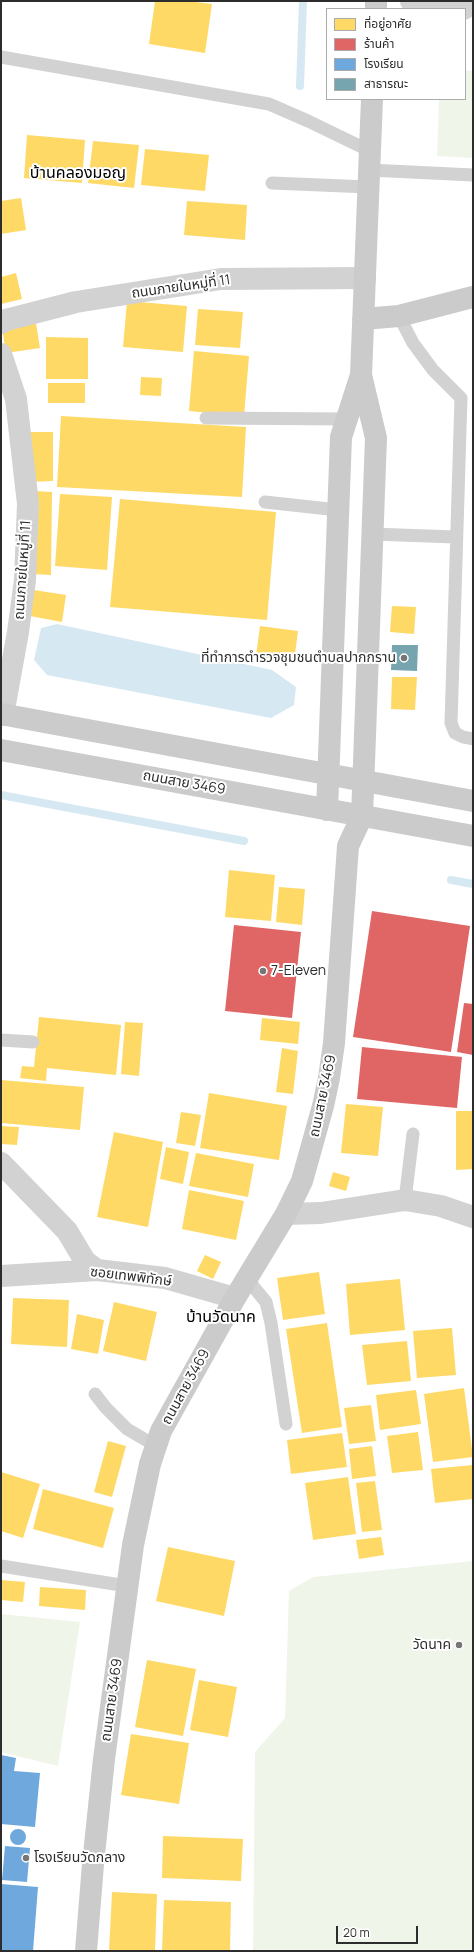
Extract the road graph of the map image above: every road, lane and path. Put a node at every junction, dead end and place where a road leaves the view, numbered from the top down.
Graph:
1 (411, 1) edge
2 (458, 8) edge
3 (1, 56) edge
4 (372, 100) edge
5 (369, 169) junction
6 (473, 175) edge
7 (272, 183) dead end
8 (365, 278) junction
9 (473, 297) edge
10 (399, 316) junction
11 (363, 319) junction
12 (1, 323) edge
13 (1, 354) edge
14 (361, 375) junction
15 (206, 418) dead end
16 (347, 420) junction
17 (265, 502) dead end
18 (338, 510) junction
19 (372, 534) junction
20 (456, 536) junction
21 (2, 714) edge
22 (473, 739) edge
23 (1, 750) edge
24 (328, 774) junction
25 (363, 781) junction
26 (473, 801) edge
27 (327, 810) junction
28 (362, 816) junction
29 (473, 836) edge
30 (348, 846) junction
31 (1, 1040) edge
32 (32, 1042) dead end
33 (413, 1134) dead end
34 (1, 1163) edge
35 (405, 1200) junction
36 (286, 1214) junction
37 (473, 1216) edge
38 (97, 1270) junction
39 (1, 1276) edge
40 (247, 1279) junction
41 (235, 1298) junction
42 (95, 1394) dead end
43 (286, 1424) dead end
44 (156, 1446) junction
45 (1, 1566) edge
46 (127, 1586) junction
47 (86, 1951) edge

1 - 2 street
3 - 5 lane
4 - 5 street
5 - 6 lane
5 - 7 lane
5 - 8 street
8 - 11 street
8 - 12 street, ถนนภายในหมู่ที่ 11
9 - 10 street
10 - 11 street
10 - 20 lane
11 - 14 street
13 - 21 street, ถนนภายในหมู่ที่ 11
14 - 16 street
14 - 19 street
15 - 16 lane
16 - 18 street
17 - 18 lane
18 - 24 street
19 - 20 lane
19 - 25 street
20 - 22 lane
21 - 24 street
23 - 27 street, ถนนสาย 3469
24 - 25 street
24 - 27 street
25 - 26 street
25 - 28 street
27 - 28 street, ถนนสาย 3469
27 - 30 street
28 - 29 street, ถนนสาย 3469
28 - 30 street, ถนนสาย 3469
30 - 36 street, ถนนสาย 3469
31 - 32 lane
33 - 35 lane
34 - 38 street
35 - 36 street
35 - 37 street
36 - 40 street, ถนนสาย 3469
38 - 39 street, ซอยเทพพิทักษ์
38 - 41 street, ซอยเทพพิทักษ์
40 - 41 street, ถนนสาย 3469
40 - 43 lane
41 - 44 street, ถนนสาย 3469
42 - 44 lane
44 - 46 street, ถนนสาย 3469
45 - 46 lane
46 - 47 street, ถนนสาย 3469

